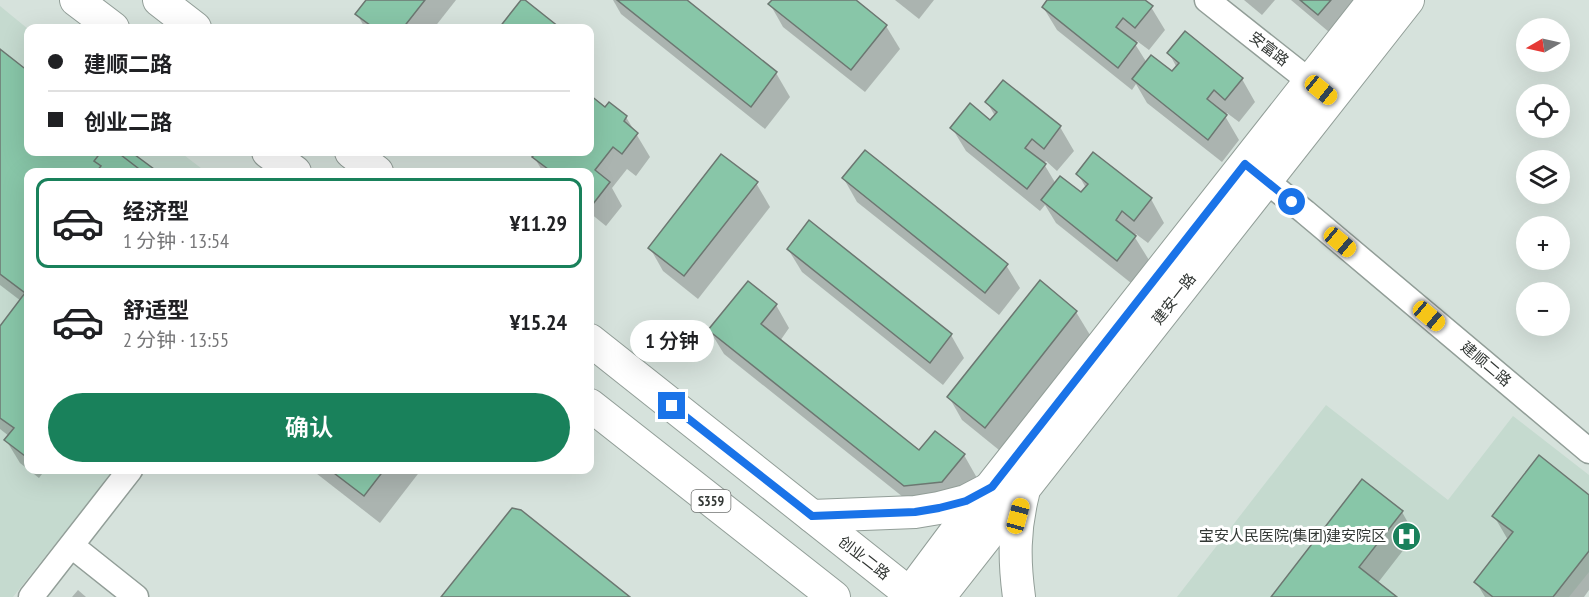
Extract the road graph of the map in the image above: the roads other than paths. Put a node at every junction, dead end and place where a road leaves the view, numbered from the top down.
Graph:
1 (76, 0) edge
2 (159, 0) edge
3 (1208, 0) edge
4 (1374, 0) edge
5 (1408, 0) edge
6 (108, 24) edge
7 (190, 24) edge
8 (1321, 90) junction
9 (273, 156) edge
10 (356, 156) edge
11 (290, 168) edge
12 (372, 168) edge
13 (1255, 173) junction
14 (594, 343) edge
15 (594, 408) edge
16 (1589, 451) edge
17 (127, 474) edge
18 (992, 487) junction
19 (1025, 488) junction
20 (812, 516) junction
21 (72, 546) junction
22 (808, 584) edge
23 (917, 596) edge
24 (32, 597) edge
25 (136, 597) edge
26 (834, 597) edge
27 (1019, 597) edge

1 - 6 main road
2 - 7 main road
3 - 8 street, 安富路
4 - 8 main road, 建安一路
5 - 8 main road, 建安一路
8 - 13 main road, 建安一路
9 - 11 main road
10 - 12 main road
13 - 16 street, 建顺二路
13 - 18 main road, 建安一路
13 - 19 main road, 建安一路
14 - 20 main road, 创业二路
15 - 22 main road, S359
17 - 21 street
18 - 20 main road
18 - 23 main road, 建安一路
19 - 23 main road, 建安一路
19 - 27 main road
20 - 23 main road, 创业二路
21 - 24 street
21 - 25 street
22 - 26 main road, S359

